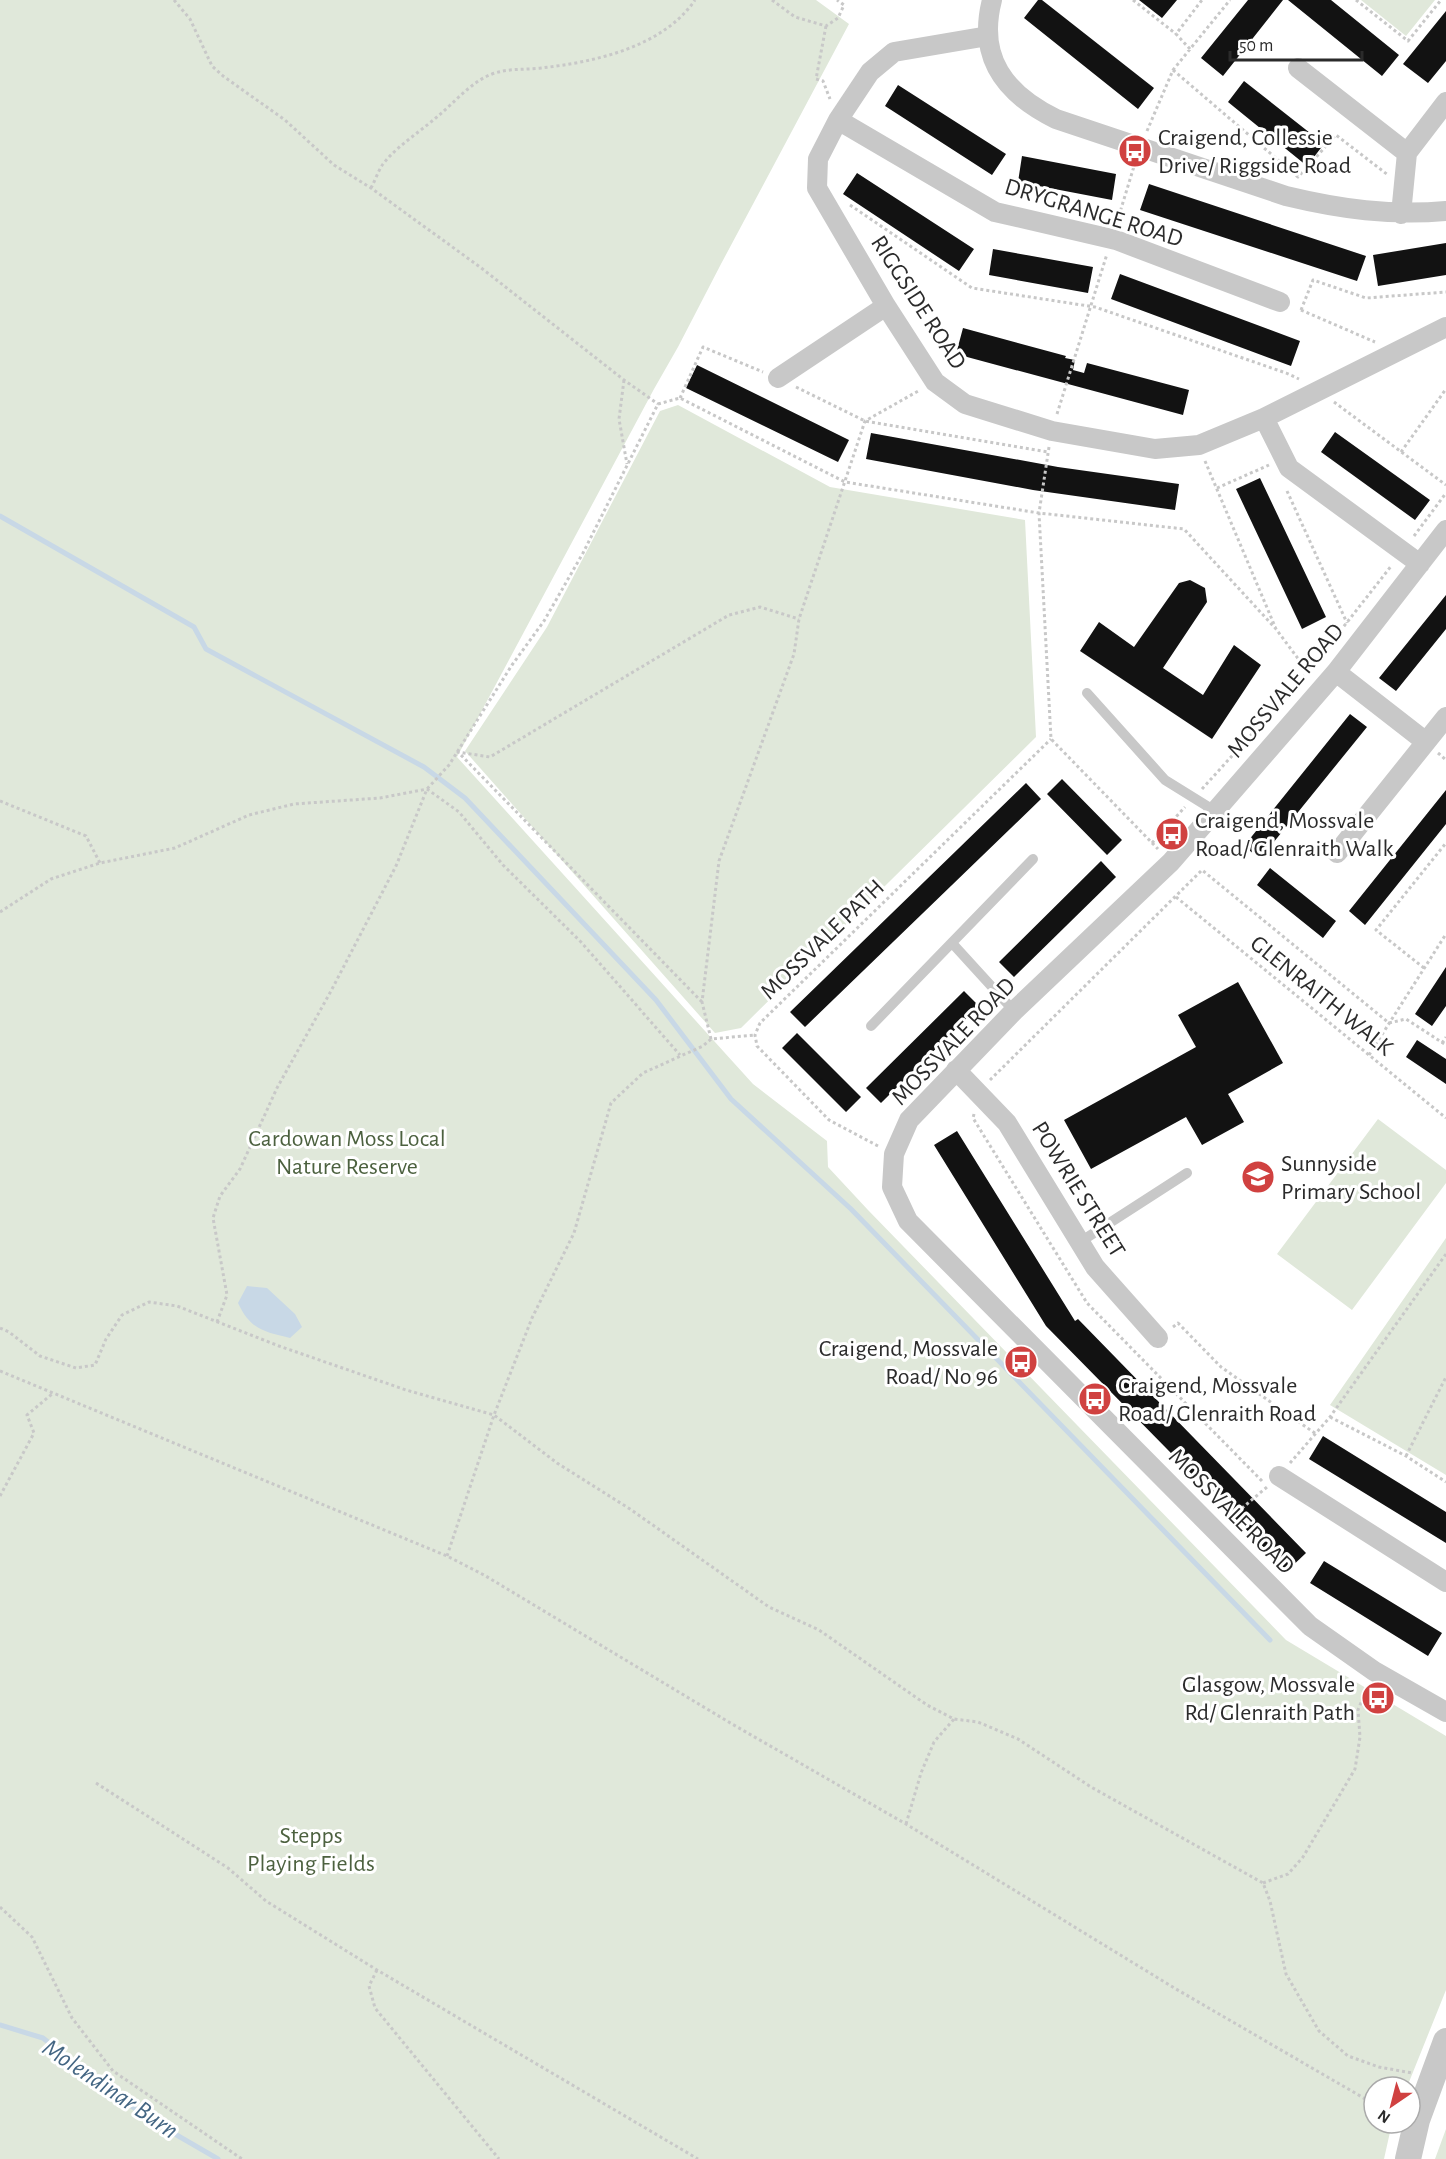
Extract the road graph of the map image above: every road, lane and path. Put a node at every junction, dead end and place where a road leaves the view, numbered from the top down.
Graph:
1 (174, 0) edge
2 (695, 0) edge
3 (772, 0) edge
4 (837, 0) edge
5 (992, 0) edge
6 (1133, 0) edge
7 (1202, 0) edge
8 (1230, 0) edge
9 (1356, 0) edge
10 (1440, 0) edge
11 (826, 26) junction
12 (1176, 34) junction
13 (988, 36) junction
14 (1190, 49) junction
15 (1298, 68) dead end
16 (1173, 70) junction
17 (1446, 102) edge
18 (838, 120) junction
19 (1140, 147) junction
20 (1407, 153) junction
21 (1403, 186) junction
22 (371, 188) junction
23 (827, 206) junction
24 (1446, 211) edge
25 (1401, 214) junction
26 (1111, 239) junction
27 (1446, 292) edge
28 (1280, 302) dead end
29 (886, 306) junction
30 (1090, 307) junction
31 (1446, 327) edge
32 (1397, 351) junction
33 (778, 378) junction
34 (624, 380) junction
35 (935, 382) junction
36 (1446, 389) edge
37 (1318, 390) junction
38 (680, 398) junction
39 (658, 404) junction
40 (1264, 418) junction
41 (865, 421) junction
42 (1052, 431) junction
43 (1199, 445) junction
44 (1048, 452) junction
45 (1401, 452) junction
46 (1274, 462) dead end
47 (627, 464) junction
48 (845, 482) junction
49 (1284, 484) dead end
50 (1446, 485) edge
51 (1217, 488) junction
52 (1446, 493) edge
53 (1039, 513) junction
54 (1446, 530) edge
55 (1403, 552) junction
56 (1420, 564) junction
57 (799, 619) junction
58 (1347, 623) junction
59 (1276, 629) junction
60 (1308, 672) junction
61 (1336, 672) junction
62 (1087, 693) dead end
63 (1446, 717) edge
64 (1051, 739) junction
65 (1426, 742) junction
66 (458, 753) junction
67 (427, 789) junction
68 (1194, 797) junction
69 (0, 801) edge
70 (1215, 811) junction
71 (1152, 843) junction
72 (1446, 843) edge
73 (1337, 853) dead end
74 (1033, 859) dead end
75 (1171, 862) junction
76 (100, 863) junction
77 (1190, 882) junction
78 (1176, 897) junction
79 (0, 912) edge
80 (1446, 934) edge
81 (952, 943) junction
82 (1424, 968) junction
83 (702, 1002) junction
84 (1014, 1011) junction
85 (1389, 1023) junction
86 (871, 1026) dead end
87 (755, 1035) junction
88 (1446, 1037) edge
89 (711, 1039) junction
90 (1444, 1044) edge
91 (680, 1055) junction
92 (1369, 1055) junction
93 (956, 1070) junction
94 (978, 1092) junction
95 (1446, 1118) edge
96 (894, 1154) junction
97 (1187, 1173) dead end
98 (1080, 1242) junction
99 (1446, 1254) edge
100 (217, 1322) junction
101 (0, 1329) edge
102 (1158, 1338) junction
103 (1139, 1356) junction
104 (0, 1371) edge
105 (1446, 1377) edge
106 (52, 1394) junction
107 (494, 1415) junction
108 (1330, 1417) junction
109 (1316, 1434) junction
110 (1406, 1456) junction
111 (1273, 1481) junction
112 (1446, 1482) edge
113 (0, 1496) edge
114 (1215, 1530) junction
115 (447, 1556) junction
116 (1446, 1582) edge
117 (1374, 1671) junction
118 (1445, 1708) edge
119 (954, 1719) junction
120 (96, 1782) dead end
121 (906, 1824) junction
122 (1263, 1883) junction
123 (0, 1907) edge
124 (377, 1970) junction
125 (1446, 2041) edge
126 (1432, 2077) junction
127 (1362, 2097) edge
128 (242, 2159) edge
129 (499, 2159) edge
130 (698, 2159) edge
131 (1408, 2159) edge

1 - 22 path
2 - 22 path
3 - 11 path
4 - 11 path
5 - 13 street
6 - 12 path
7 - 12 path
8 - 14 path
9 - 10 path
11 - 18 path
12 - 14 path
13 - 18 street, RIGGSIDE ROAD
13 - 19 street
14 - 16 path
15 - 20 street
16 - 19 path
16 - 21 path
17 - 20 street
18 - 23 street, RIGGSIDE ROAD
18 - 26 street, DRYGRANGE ROAD
19 - 25 street
19 - 26 path
20 - 21 street
21 - 25 street
22 - 34 path
23 - 29 street, RIGGSIDE ROAD
23 - 30 path
24 - 25 street
26 - 28 street, DRYGRANGE ROAD
26 - 30 path
27 - 32 path
29 - 33 street
29 - 35 street, RIGGSIDE ROAD
30 - 37 path
30 - 42 path
31 - 32 street, RIGGSIDE ROAD
32 - 37 street, RIGGSIDE ROAD
33 - 38 path
33 - 41 path
34 - 39 path
34 - 47 path
35 - 41 path
35 - 42 street, RIGGSIDE ROAD
36 - 45 path
37 - 40 street, RIGGSIDE ROAD
37 - 45 path
38 - 39 path
38 - 48 path
39 - 47 path
40 - 43 street, RIGGSIDE ROAD
40 - 55 street
41 - 44 path
41 - 48 path
42 - 43 street, RIGGSIDE ROAD
42 - 44 path
43 - 51 path
44 - 53 path
45 - 50 path
46 - 51 path
47 - 66 path
48 - 53 path
48 - 57 path
49 - 58 path
51 - 59 path
52 - 55 path
53 - 59 path
53 - 64 path
54 - 56 street, MOSSVALE ROAD
55 - 56 street
55 - 58 path
56 - 61 street, MOSSVALE ROAD
57 - 66 path
57 - 83 path
58 - 60 path
59 - 60 path
60 - 68 path
61 - 65 street
61 - 70 street, MOSSVALE ROAD
62 - 68 lane
63 - 65 street
64 - 71 path
64 - 87 path, MOSSVALE PATH
65 - 73 street
66 - 67 path
66 - 83 path
67 - 76 path
67 - 91 path
67 - 100 path
68 - 70 lane
68 - 71 path
69 - 76 path
70 - 75 street, MOSSVALE ROAD
71 - 75 path
72 - 82 path
74 - 81 lane
75 - 77 path
75 - 84 street, MOSSVALE ROAD
76 - 79 path
77 - 78 path
77 - 85 path, GLENRAITH WALK
78 - 92 path, GLENRAITH WALK
78 - 94 path
80 - 82 path
81 - 84 lane
81 - 86 lane
82 - 85 path
83 - 89 path
84 - 93 street, MOSSVALE ROAD
85 - 90 path, GLENRAITH WALK
85 - 92 path
87 - 89 path
87 - 96 path, MOSSVALE PATH
88 - 90 path
89 - 91 path
91 - 107 path
92 - 95 path, GLENRAITH WALK
93 - 94 street, POWRIE STREET
93 - 96 street, MOSSVALE ROAD
94 - 98 street, POWRIE STREET
94 - 103 path
96 - 114 street, MOSSVALE ROAD
97 - 98 lane
98 - 102 street, POWRIE STREET
99 - 108 path
100 - 101 path
100 - 107 path
102 - 103 path
102 - 109 path
103 - 111 path
104 - 106 path
105 - 110 path
106 - 113 path
106 - 115 path
107 - 115 path
107 - 119 path
108 - 109 path
108 - 110 path
109 - 111 path
110 - 112 path
111 - 114 path
111 - 116 street
114 - 117 street, MOSSVALE ROAD
115 - 121 path
117 - 118 street, MOSSVALE ROAD
117 - 122 path
119 - 121 path
119 - 122 path
120 - 124 path
121 - 127 path
122 - 126 path
123 - 128 path
124 - 129 path
124 - 130 path
125 - 126 street
126 - 131 street

